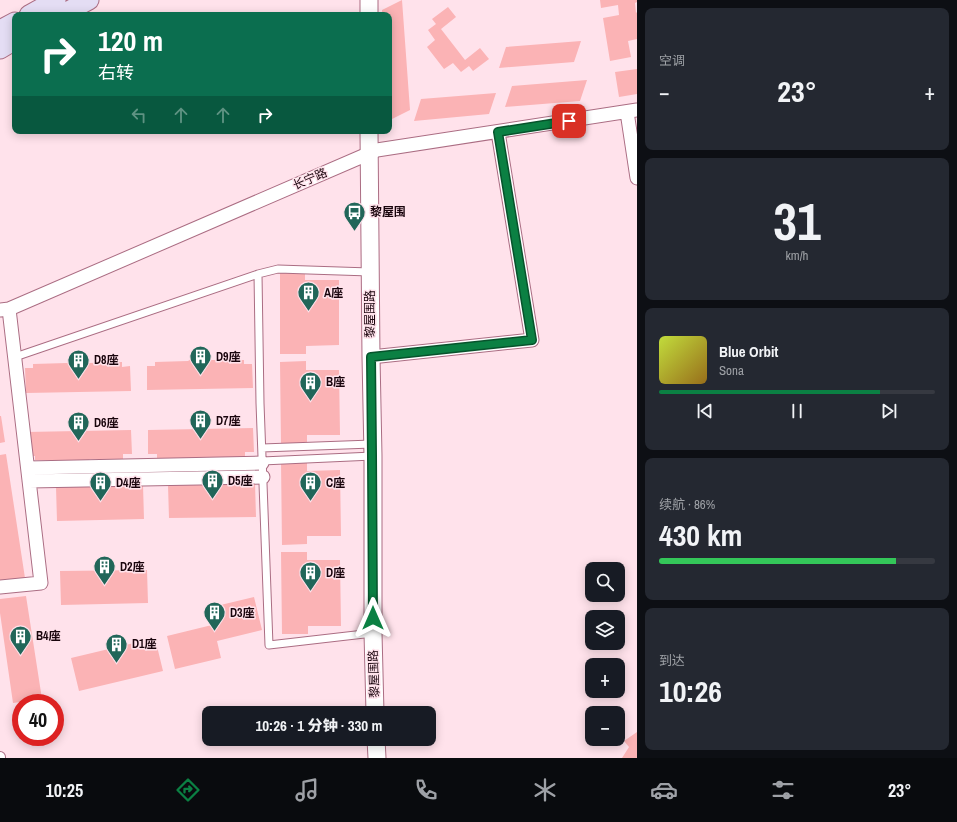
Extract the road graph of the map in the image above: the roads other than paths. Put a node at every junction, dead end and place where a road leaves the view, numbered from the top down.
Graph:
1 (56, 0) edge
2 (89, 0) edge
3 (369, 0) edge
4 (34, 12) edge
5 (67, 12) edge
6 (369, 12) edge
7 (12, 24) edge
8 (0, 30) edge
9 (12, 42) edge
10 (0, 49) edge
11 (632, 111) edge
12 (498, 132) junction
13 (369, 134) edge
14 (369, 153) junction
15 (637, 178) edge
16 (370, 272) junction
17 (258, 274) junction
18 (4, 309) edge
19 (371, 357) junction
20 (15, 358) junction
21 (262, 448) junction
22 (372, 450) junction
23 (262, 462) junction
24 (28, 468) junction
25 (263, 477) junction
26 (29, 481) junction
27 (0, 587) edge
28 (373, 633) junction
29 (375, 706) edge
30 (376, 746) edge
31 (377, 758) edge

1 - 4 main road
2 - 5 main road
3 - 6 street
7 - 8 main road
9 - 10 main road
11 - 12 street, 长宁路
11 - 15 street
12 - 14 street, 长宁路
12 - 19 street
13 - 14 street, 黎屋围路
14 - 16 street, 黎屋围路
14 - 18 street, 长宁路
16 - 17 lane
16 - 19 street, 黎屋围路
17 - 20 lane
17 - 21 lane
18 - 20 street
19 - 22 street, 黎屋围路
20 - 24 street
21 - 22 lane
21 - 23 lane
22 - 23 lane
22 - 28 street, 黎屋围路
23 - 24 street
23 - 25 lane
24 - 26 street
25 - 26 street
25 - 28 lane
26 - 27 street
28 - 29 street, 黎屋围路
30 - 31 street

